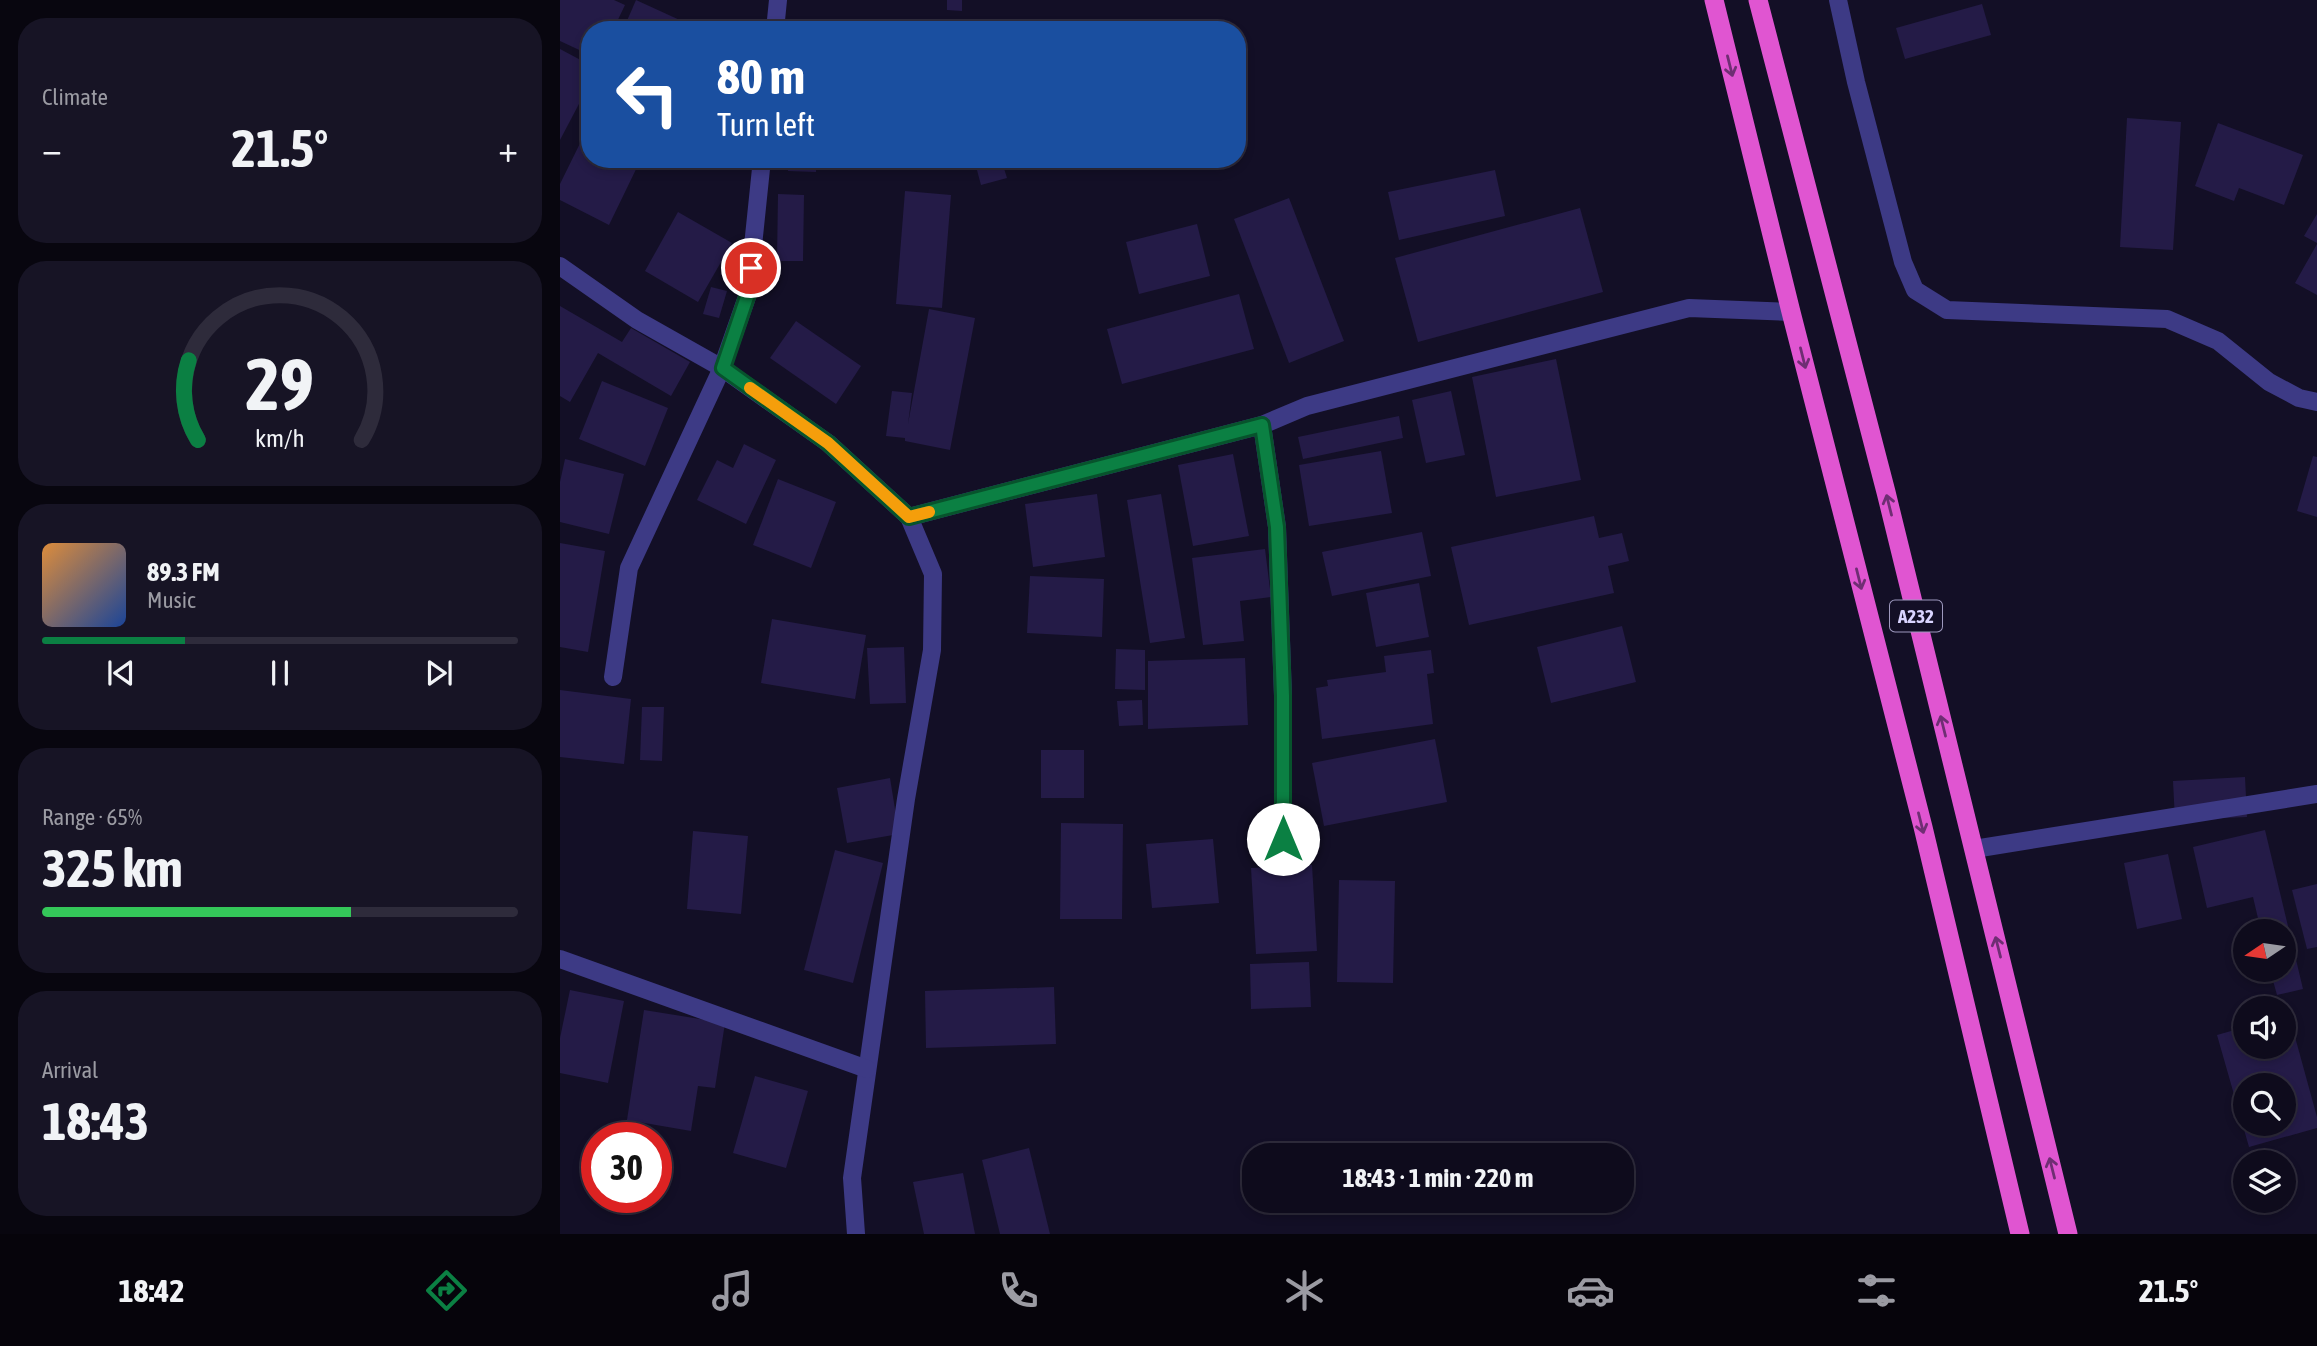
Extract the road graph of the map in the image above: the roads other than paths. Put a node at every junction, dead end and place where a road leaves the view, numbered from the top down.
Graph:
1 (778, 0) edge
2 (1714, 0) edge
3 (1758, 0) edge
4 (1839, 0) edge
5 (776, 21) edge
6 (761, 168) edge
7 (560, 266) edge
8 (1791, 312) junction
9 (723, 368) junction
10 (2317, 402) edge
11 (1262, 425) junction
12 (909, 517) junction
13 (613, 677) dead end
14 (2317, 794) edge
15 (1283, 839) dead end
16 (1974, 849) junction
17 (560, 960) edge
18 (867, 1069) junction
19 (856, 1234) edge
20 (2020, 1234) edge
21 (2068, 1234) edge

1 - 5 street
2 -> 8 highway, A232
16 -> 3 highway, A232
4 - 10 street
6 - 9 street
7 - 9 street
8 - 11 street
8 -> 20 highway, A232
9 - 12 street
9 - 13 street
11 - 12 street
11 - 15 street
12 - 18 street
14 - 16 street
21 -> 16 highway, A232
17 - 18 street
18 - 19 street

